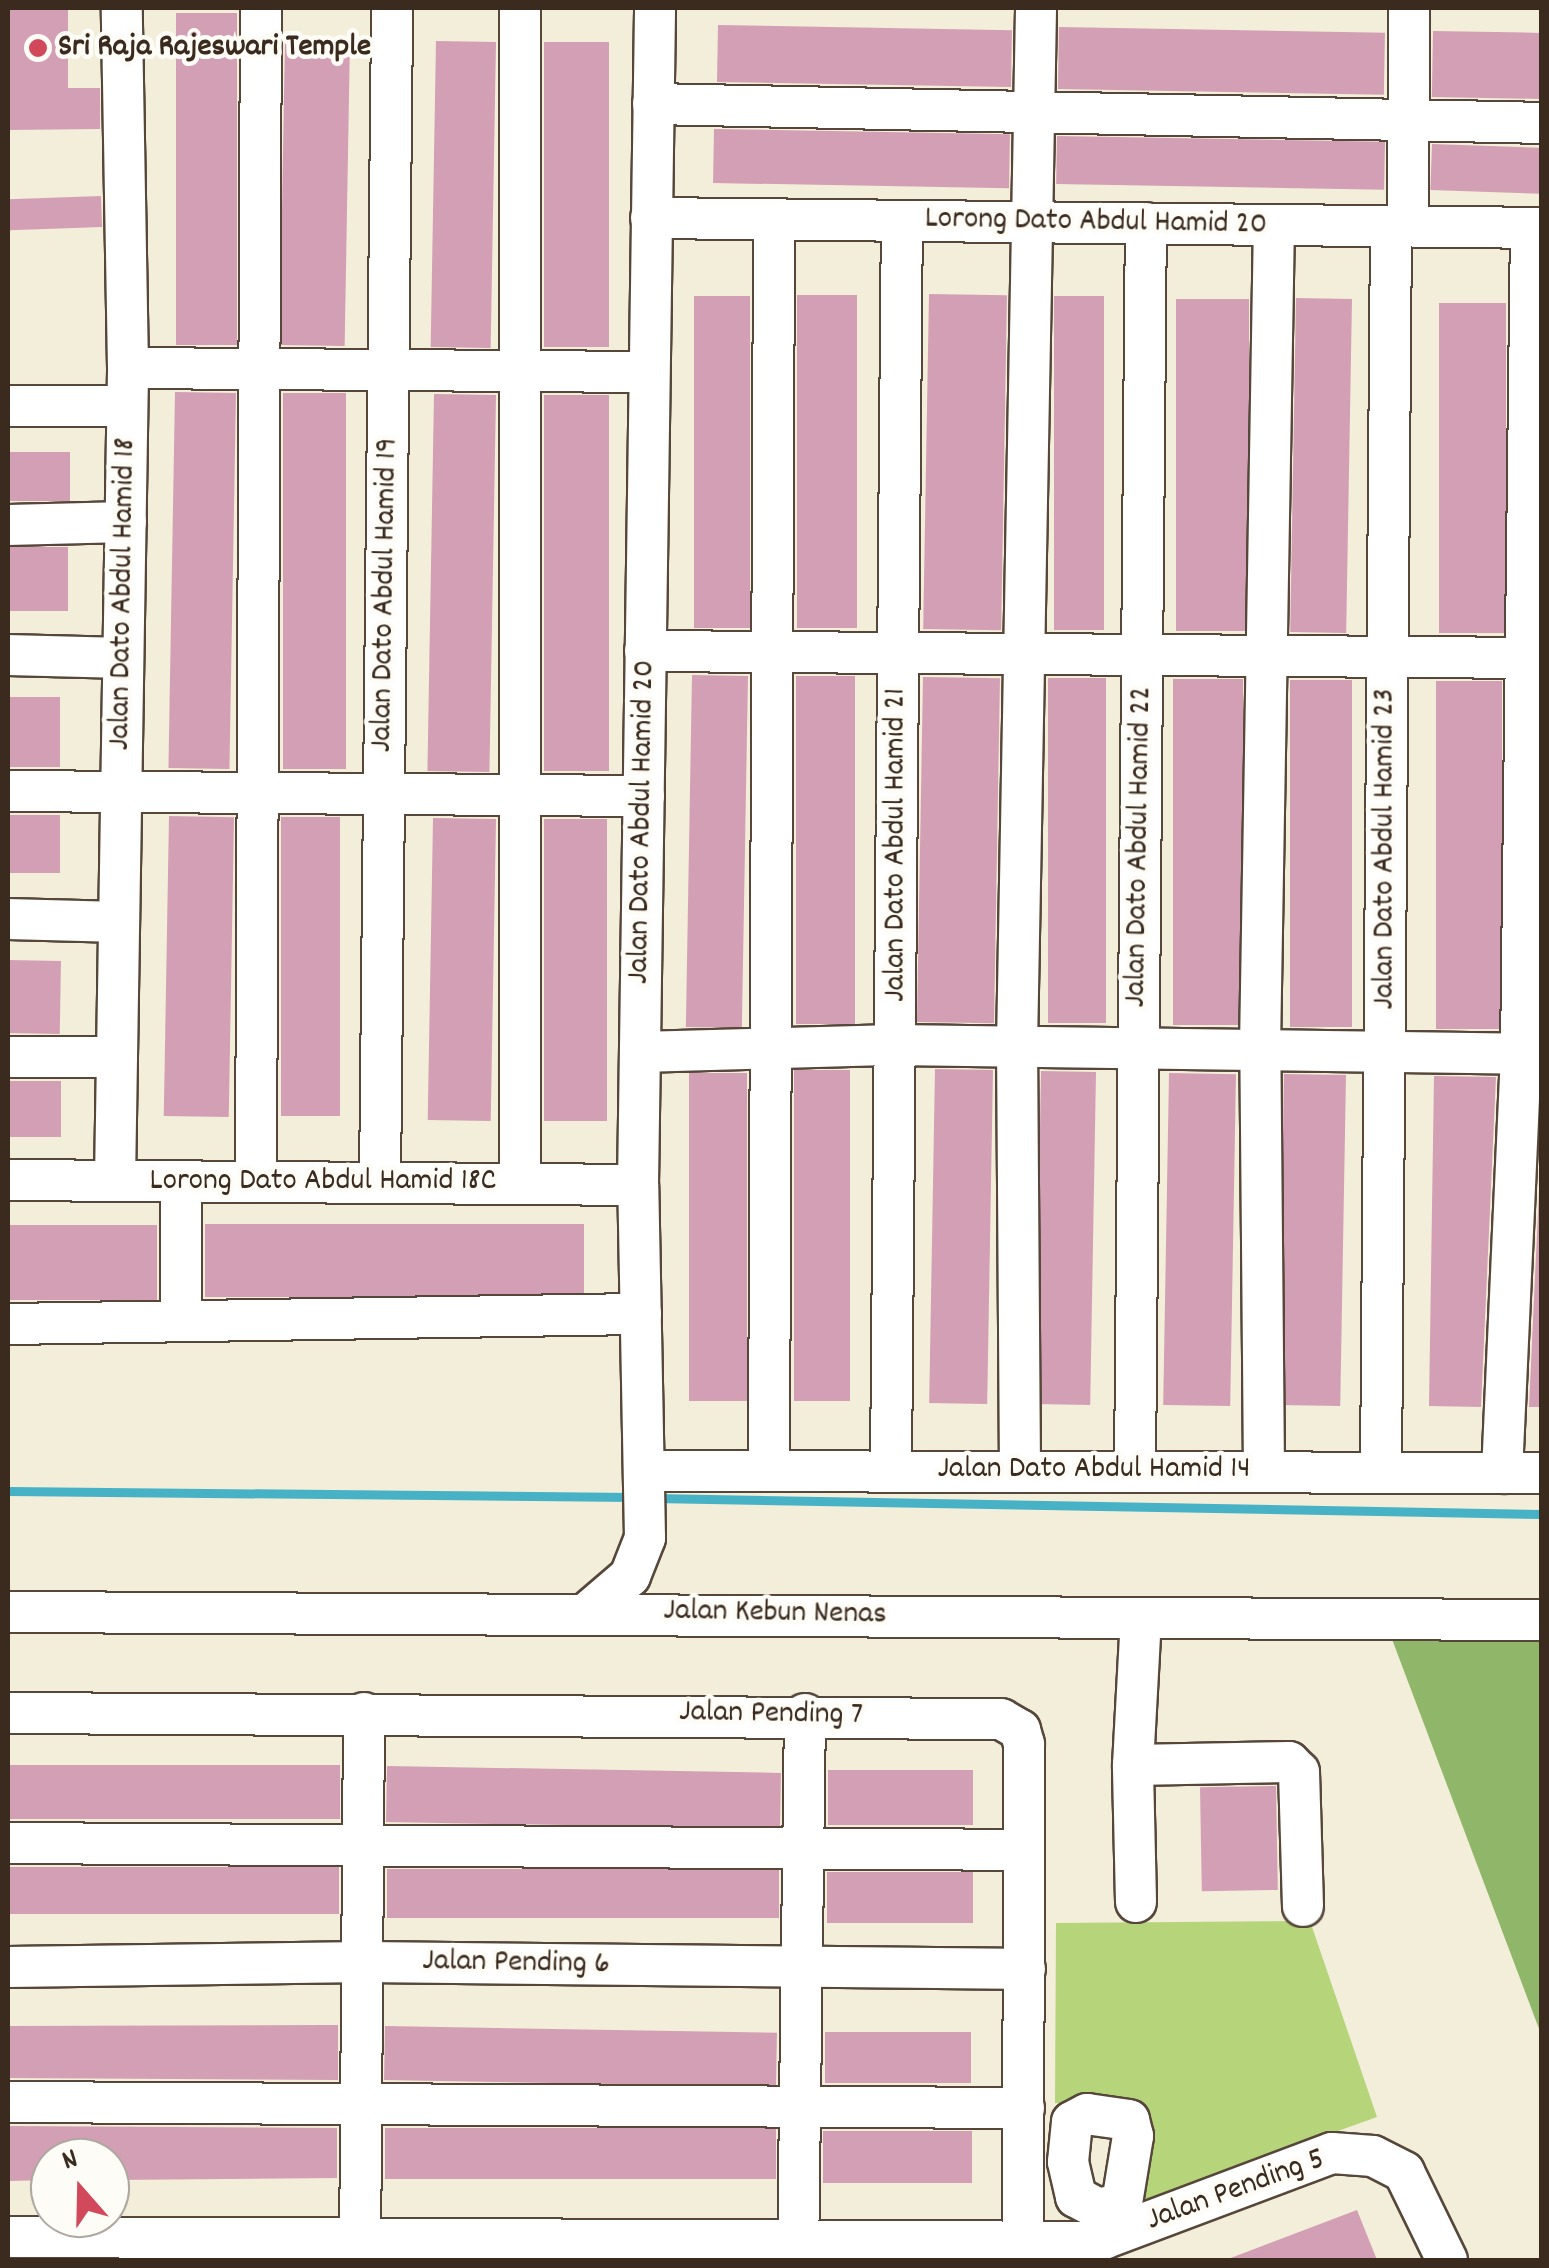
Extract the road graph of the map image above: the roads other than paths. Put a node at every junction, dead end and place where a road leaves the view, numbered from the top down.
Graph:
1 (122, 8) edge
2 (261, 8) edge
3 (392, 8) edge
4 (520, 8) edge
5 (654, 8) edge
6 (1036, 8) edge
7 (1409, 8) edge
8 (653, 104) junction
9 (1034, 113) junction
10 (1408, 122) junction
11 (1542, 124) edge
12 (651, 218) junction
13 (774, 219) junction
14 (902, 221) junction
15 (1032, 222) junction
16 (1146, 223) junction
17 (1274, 225) junction
18 (1400, 226) junction
19 (1536, 228) edge
20 (262, 369) junction
21 (388, 370) junction
22 (520, 370) junction
23 (650, 372) junction
24 (128, 387) junction
25 (8, 406) edge
26 (126, 522) junction
27 (8, 524) edge
28 (646, 651) junction
29 (771, 652) junction
30 (898, 653) junction
31 (1025, 654) junction
32 (1142, 655) junction
33 (8, 656) edge
34 (1266, 656) junction
35 (1388, 657) junction
36 (123, 658) junction
37 (1533, 658) edge
38 (8, 791) edge
39 (122, 792) junction
40 (260, 793) junction
41 (384, 794) junction
42 (516, 795) junction
43 (644, 796) junction
44 (8, 919) edge
45 (119, 922) junction
46 (895, 1045) junction
47 (1018, 1046) junction
48 (1138, 1046) junction
49 (1260, 1048) junction
50 (770, 1050) junction
51 (1384, 1050) junction
52 (640, 1052) junction
53 (1531, 1054) edge
54 (8, 1057) edge
55 (117, 1058) junction
56 (8, 1180) edge
57 (115, 1180) junction
58 (181, 1181) junction
59 (256, 1182) junction
60 (380, 1183) junction
61 (520, 1184) junction
62 (638, 1185) junction
63 (641, 1314) junction
64 (182, 1319) junction
65 (8, 1324) edge
66 (769, 1469) junction
67 (891, 1469) junction
68 (1020, 1470) junction
69 (647, 1471) junction
70 (1135, 1471) junction
71 (1264, 1472) junction
72 (1381, 1472) junction
73 (1522, 1473) edge
74 (8, 1612) edge
75 (587, 1613) junction
76 (1141, 1618) junction
77 (1542, 1620) edge
78 (8, 1713) edge
79 (364, 1713) junction
80 (805, 1714) junction
81 (1134, 1765) junction
82 (8, 1843) edge
83 (367, 1846) junction
84 (806, 1847) junction
85 (1024, 1850) junction
86 (1136, 1902) dead end
87 (1303, 1906) dead end
88 (365, 1962) junction
89 (8, 1966) edge
90 (802, 1967) junction
91 (1025, 1970) junction
92 (8, 2102) edge
93 (358, 2104) junction
94 (804, 2107) junction
95 (1024, 2108) junction
96 (8, 2236) edge
97 (1022, 2241) junction
98 (360, 2249) edge
99 (798, 2250) edge
100 (1440, 2258) edge

1 - 24 street, Jalan Dato Abdul Hamid 18
2 - 20 street
3 - 21 street, Jalan Dato Abdul Hamid 19
4 - 22 street
5 - 8 street, Jalan Dato Abdul Hamid 20
6 - 9 street
7 - 10 street, Jalan Dato Abdul Hamid 23
8 - 9 street
8 - 12 street, Jalan Dato Abdul Hamid 20
9 - 10 street
9 - 15 street
10 - 11 street
10 - 18 street, Jalan Dato Abdul Hamid 23
12 - 13 street, Lorong Dato Abdul Hamid 20
12 - 23 street, Jalan Dato Abdul Hamid 20
13 - 14 street, Lorong Dato Abdul Hamid 20
13 - 29 street
14 - 15 street, Lorong Dato Abdul Hamid 20
14 - 30 street, Jalan Dato Abdul Hamid 21
15 - 16 street, Lorong Dato Abdul Hamid 20
15 - 31 street
16 - 17 street, Lorong Dato Abdul Hamid 20
16 - 32 street, Jalan Dato Abdul Hamid 22
17 - 18 street, Lorong Dato Abdul Hamid 20
17 - 34 street
18 - 19 street, Lorong Dato Abdul Hamid 20
18 - 35 street, Jalan Dato Abdul Hamid 23
19 - 37 street
20 - 21 street
20 - 24 street
20 - 40 street
21 - 22 street
21 - 41 street, Jalan Dato Abdul Hamid 19
22 - 23 street
22 - 42 street
23 - 28 street, Jalan Dato Abdul Hamid 20
24 - 25 street
24 - 26 street, Jalan Dato Abdul Hamid 18
26 - 27 street
26 - 36 street, Jalan Dato Abdul Hamid 18
28 - 29 street
28 - 43 street, Jalan Dato Abdul Hamid 20
29 - 30 street
29 - 50 street
30 - 31 street
30 - 46 street, Jalan Dato Abdul Hamid 21
31 - 32 street
31 - 47 street
32 - 34 street
32 - 48 street, Jalan Dato Abdul Hamid 22
33 - 36 street
34 - 35 street
34 - 49 street
35 - 37 street
35 - 51 street, Jalan Dato Abdul Hamid 23
36 - 39 street, Jalan Dato Abdul Hamid 18
37 - 53 street
38 - 39 street
39 - 40 street
39 - 45 street, Jalan Dato Abdul Hamid 18
40 - 41 street
40 - 59 street
41 - 42 street
41 - 60 street, Jalan Dato Abdul Hamid 19
42 - 43 street
42 - 61 street
43 - 52 street, Jalan Dato Abdul Hamid 20
44 - 45 street
45 - 55 street, Jalan Dato Abdul Hamid 18
46 - 47 street
46 - 50 street
46 - 67 street, Jalan Dato Abdul Hamid 21
47 - 48 street
47 - 68 street
48 - 49 street
48 - 70 street, Jalan Dato Abdul Hamid 22
49 - 51 street
49 - 71 street
50 - 52 street
50 - 66 street
51 - 53 street
51 - 72 street, Jalan Dato Abdul Hamid 23
52 - 62 street, Jalan Dato Abdul Hamid 20
53 - 73 street
54 - 55 street
55 - 57 street, Jalan Dato Abdul Hamid 18
56 - 57 street, Lorong Dato Abdul Hamid 18C
57 - 58 street, Lorong Dato Abdul Hamid 18C
58 - 59 street, Lorong Dato Abdul Hamid 18C
58 - 64 street
59 - 60 street, Lorong Dato Abdul Hamid 18C
60 - 61 street, Lorong Dato Abdul Hamid 18C
61 - 62 street, Lorong Dato Abdul Hamid 18C
62 - 63 street, Jalan Dato Abdul Hamid 20
63 - 64 street
63 - 69 street, Jalan Dato Abdul Hamid 20
64 - 65 street
66 - 67 street, Jalan Dato Abdul Hamid 14
66 - 69 street, Jalan Dato Abdul Hamid 14
67 - 68 street, Jalan Dato Abdul Hamid 14
68 - 70 street, Jalan Dato Abdul Hamid 14
69 - 75 street, Jalan Dato Abdul Hamid 20
70 - 71 street, Jalan Dato Abdul Hamid 14
71 - 72 street, Jalan Dato Abdul Hamid 14
72 - 73 street, Jalan Dato Abdul Hamid 14
74 - 75 street, Jalan Kebun Nenas
75 - 76 street, Jalan Kebun Nenas
76 - 77 street, Jalan Kebun Nenas
76 - 81 street
78 - 79 street, Jalan Pending 7
79 - 80 street, Jalan Pending 7
79 - 83 street
80 - 84 street
80 - 85 street, Jalan Pending 7
81 - 86 street
81 - 87 street
82 - 83 street
83 - 84 street
83 - 88 street
84 - 85 street
84 - 90 street
85 - 91 street, Jalan Pending 7
88 - 89 street, Jalan Pending 6
88 - 90 street, Jalan Pending 6
88 - 93 street
90 - 91 street, Jalan Pending 6
90 - 94 street
91 - 95 street, Jalan Pending 7
92 - 93 street
93 - 94 street
93 - 98 street
94 - 95 street
94 - 99 street
95 - 97 street, Jalan Pending 7
96 - 98 street, Jalan Pending 5
97 - 99 street, Jalan Pending 5
97 - 100 street, Jalan Pending 5
98 - 99 street, Jalan Pending 5

